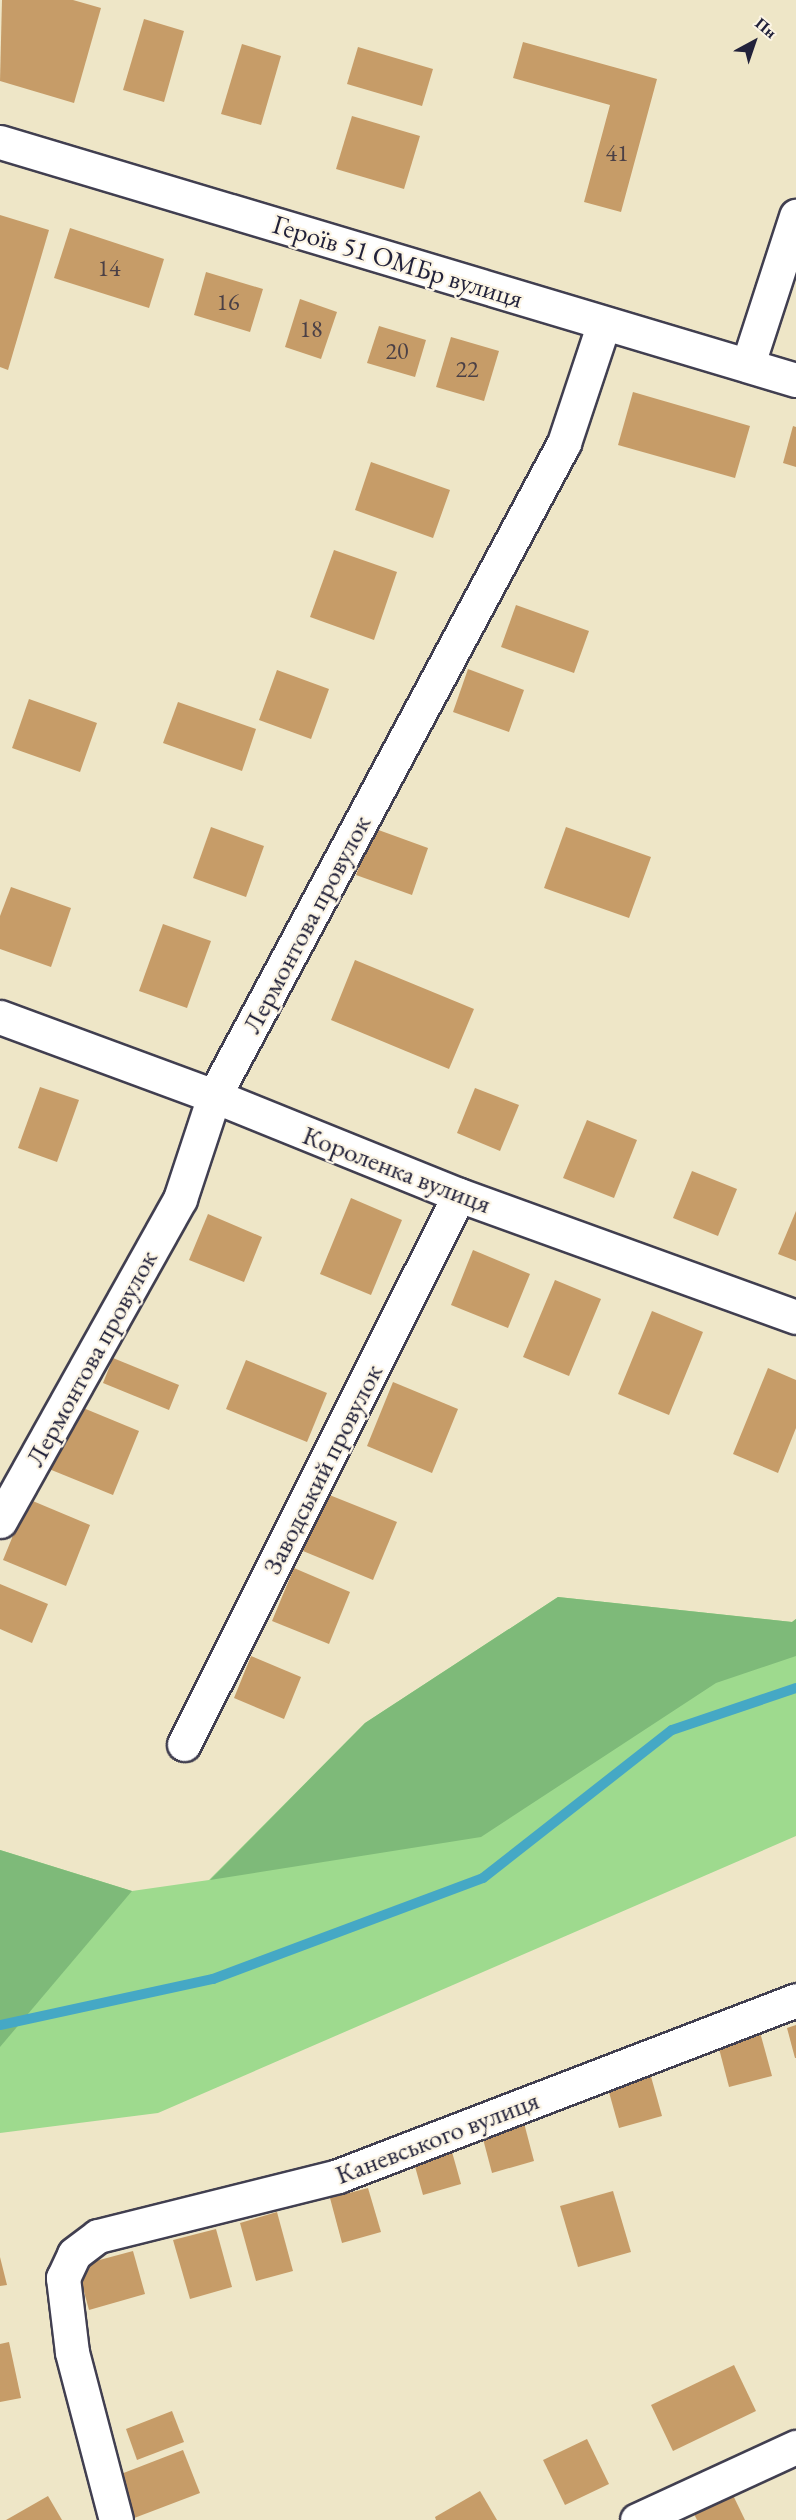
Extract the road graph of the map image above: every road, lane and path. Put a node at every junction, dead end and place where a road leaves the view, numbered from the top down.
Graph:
1 (0, 142) edge
2 (796, 216) edge
3 (604, 323) junction
4 (748, 364) junction
5 (796, 380) edge
6 (0, 1017) edge
7 (214, 1096) junction
8 (459, 1195) junction
9 (796, 1317) edge
10 (0, 1521) edge
11 (184, 1744) dead end
12 (796, 2000) edge
13 (796, 2446) edge
14 (116, 2520) edge
15 (637, 2520) edge

1 - 3 street, Героїв 51 ОМБр вулиця
2 - 4 street
3 - 4 street, Героїв 51 ОМБр вулиця
3 - 7 street, Лермонтова провулок
4 - 5 street, Героїв 51 ОМБр вулиця
6 - 7 street, Короленка вулиця
7 - 8 street, Короленка вулиця
7 - 10 street, Лермонтова провулок
8 - 9 street, Короленка вулиця
8 - 11 street, Заводський провулок
12 - 14 street, Каневського вулиця
13 - 15 street

